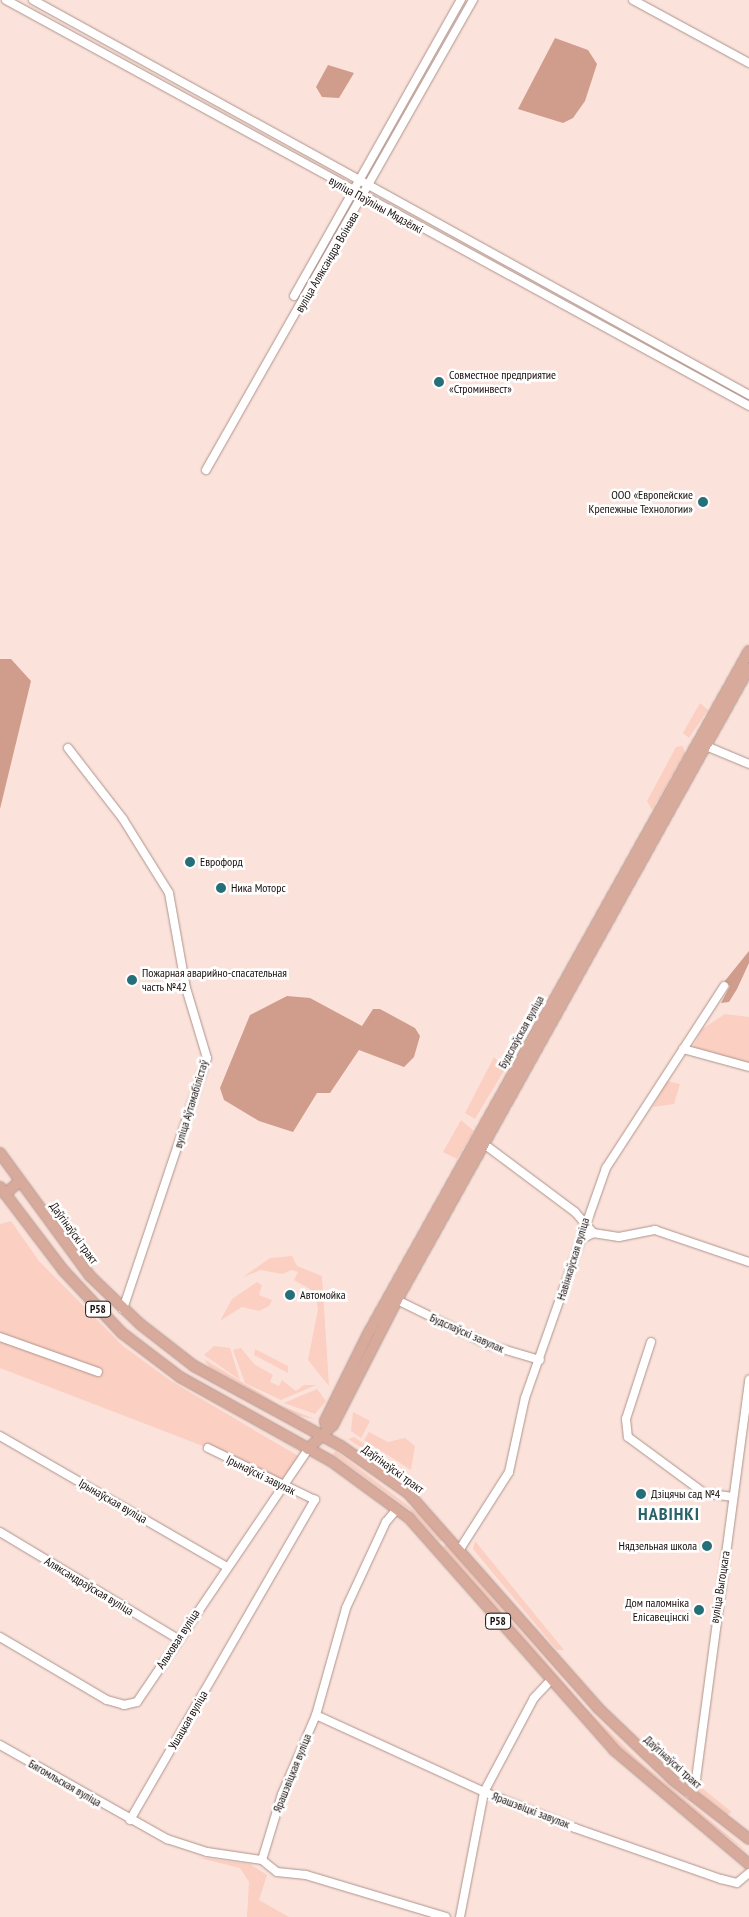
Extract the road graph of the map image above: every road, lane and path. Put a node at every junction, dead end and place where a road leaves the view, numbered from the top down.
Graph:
1 (6, 0) edge
2 (33, 0) edge
3 (461, 0) edge
4 (474, 0) edge
5 (633, 0) edge
6 (749, 63) edge
7 (358, 180) junction
8 (370, 187) junction
9 (352, 192) junction
10 (363, 199) junction
11 (294, 296) dead end
12 (749, 395) edge
13 (749, 406) edge
14 (206, 470) dead end
15 (749, 651) edge
16 (749, 668) edge
17 (706, 746) junction
18 (68, 748) dead end
19 (749, 764) edge
20 (724, 986) dead end
21 (683, 1049) junction
22 (749, 1067) edge
23 (484, 1144) junction
24 (0, 1153) edge
25 (20, 1181) junction
26 (2, 1193) edge
27 (590, 1204) junction
28 (575, 1212) junction
29 (584, 1222) junction
30 (593, 1233) junction
31 (580, 1240) junction
32 (749, 1262) edge
33 (397, 1300) junction
34 (123, 1309) junction
35 (0, 1337) edge
36 (651, 1342) dead end
37 (540, 1360) junction
38 (98, 1372) dead end
39 (749, 1380) edge
40 (224, 1382) junction
41 (216, 1398) junction
42 (325, 1433) junction
43 (0, 1436) edge
44 (208, 1448) dead end
45 (308, 1449) junction
46 (280, 1485) junction
47 (733, 1497) junction
48 (315, 1500) joint
49 (397, 1509) junction
50 (0, 1532) edge
51 (460, 1548) junction
52 (225, 1566) junction
53 (0, 1637) edge
54 (178, 1639) junction
55 (549, 1682) junction
56 (316, 1715) junction
57 (0, 1744) edge
58 (484, 1792) junction
59 (689, 1794) junction
60 (130, 1820) junction
61 (749, 1839) edge
62 (262, 1860) junction
63 (749, 1864) edge
64 (749, 1874) edge
65 (446, 1917) edge
66 (460, 1917) edge

1 - 9 street, вуліца Паўліны Мядзёлкі
2 - 7 street, вуліца Паўліны Мядзёлкі
3 - 7 street, вуліца Аляксандра Воінава
4 - 8 street, вуліца Аляксандра Воінава
5 - 6 street
7 - 8 street, вуліца Паўліны Мядзёлкі
7 - 9 street, вуліца Аляксандра Воінава
8 - 10 street, вуліца Аляксандра Воінава
8 - 12 street, вуліца Паўліны Мядзёлкі
9 - 10 street, вуліца Паўліны Мядзёлкі
9 - 11 street, вуліца Аляксандра Воінава
10 - 13 street, вуліца Паўліны Мядзёлкі
10 - 14 street, вуліца Аляксандра Воінава
15 - 42 main road, Будслаўская вуліца
16 - 17 main road, Будслаўская вуліца
17 - 19 street
17 - 23 main road, Будслаўская вуліца
18 - 34 street, вуліца Аўтамабілістаў
20 - 21 street, Навінкаўская вуліца
21 - 22 street
21 - 27 street, Навінкаўская вуліца
23 - 28 street
23 - 33 main road, Будслаўская вуліца
24 - 25 main road, Даўгінаўскі тракт / Р58
25 - 26 main road
25 - 34 main road, Даўгінаўскі тракт / Р58
26 - 41 main road, Р58
27 - 28 street
27 - 29 street, Навінкаўская вуліца
28 - 29 street
29 - 30 street
29 - 31 street, Навінкаўская вуліца
30 - 31 street
30 - 32 street
31 - 37 street, Навінкаўская вуліца
33 - 37 street, Будслаўскі завулак
33 - 42 main road, Будслаўская вуліца
34 - 40 main road, Даўгінаўскі тракт / Р58
35 - 38 street
36 - 47 street
37 - 51 street, Навінкаўская вуліца
39 - 47 street, вуліца Выгоцкага
40 - 41 main road
40 - 42 main road, Даўгінаўскі тракт / Р58
41 - 45 main road, Р58
42 - 45 main road
42 - 51 main road, Даўгінаўскі тракт / Р58
43 - 52 street, Ірынаўская вуліца
44 - 46 street, Ірынаўскі завулак
45 - 46 street, Альховая вуліца
45 - 49 main road, Р58
46 - 48 street, Ірынаўскі завулак
46 - 52 street, Альховая вуліца
47 - 59 street, вуліца Выгоцкага
48 - 60 street, Ушацкая вуліца
49 - 55 main road, Р58
49 - 56 street, Ярашэвіцкая вуліца
50 - 54 street, Аляксандраўская вуліца
51 - 59 main road, Даўгінаўскі тракт / Р58
52 - 54 street, Альховая вуліца
53 - 54 street, Альховая вуліца
55 - 58 street
55 - 63 main road, Р58
56 - 58 street, Ярашэвіцкі завулак
56 - 62 street, Ярашэвіцкая вуліца
57 - 60 street, Бягомльская вуліца
58 - 64 street, Ярашэвіцкі завулак
58 - 66 street
59 - 61 main road, Даўгінаўскі тракт / Р58
60 - 62 street
62 - 65 street

